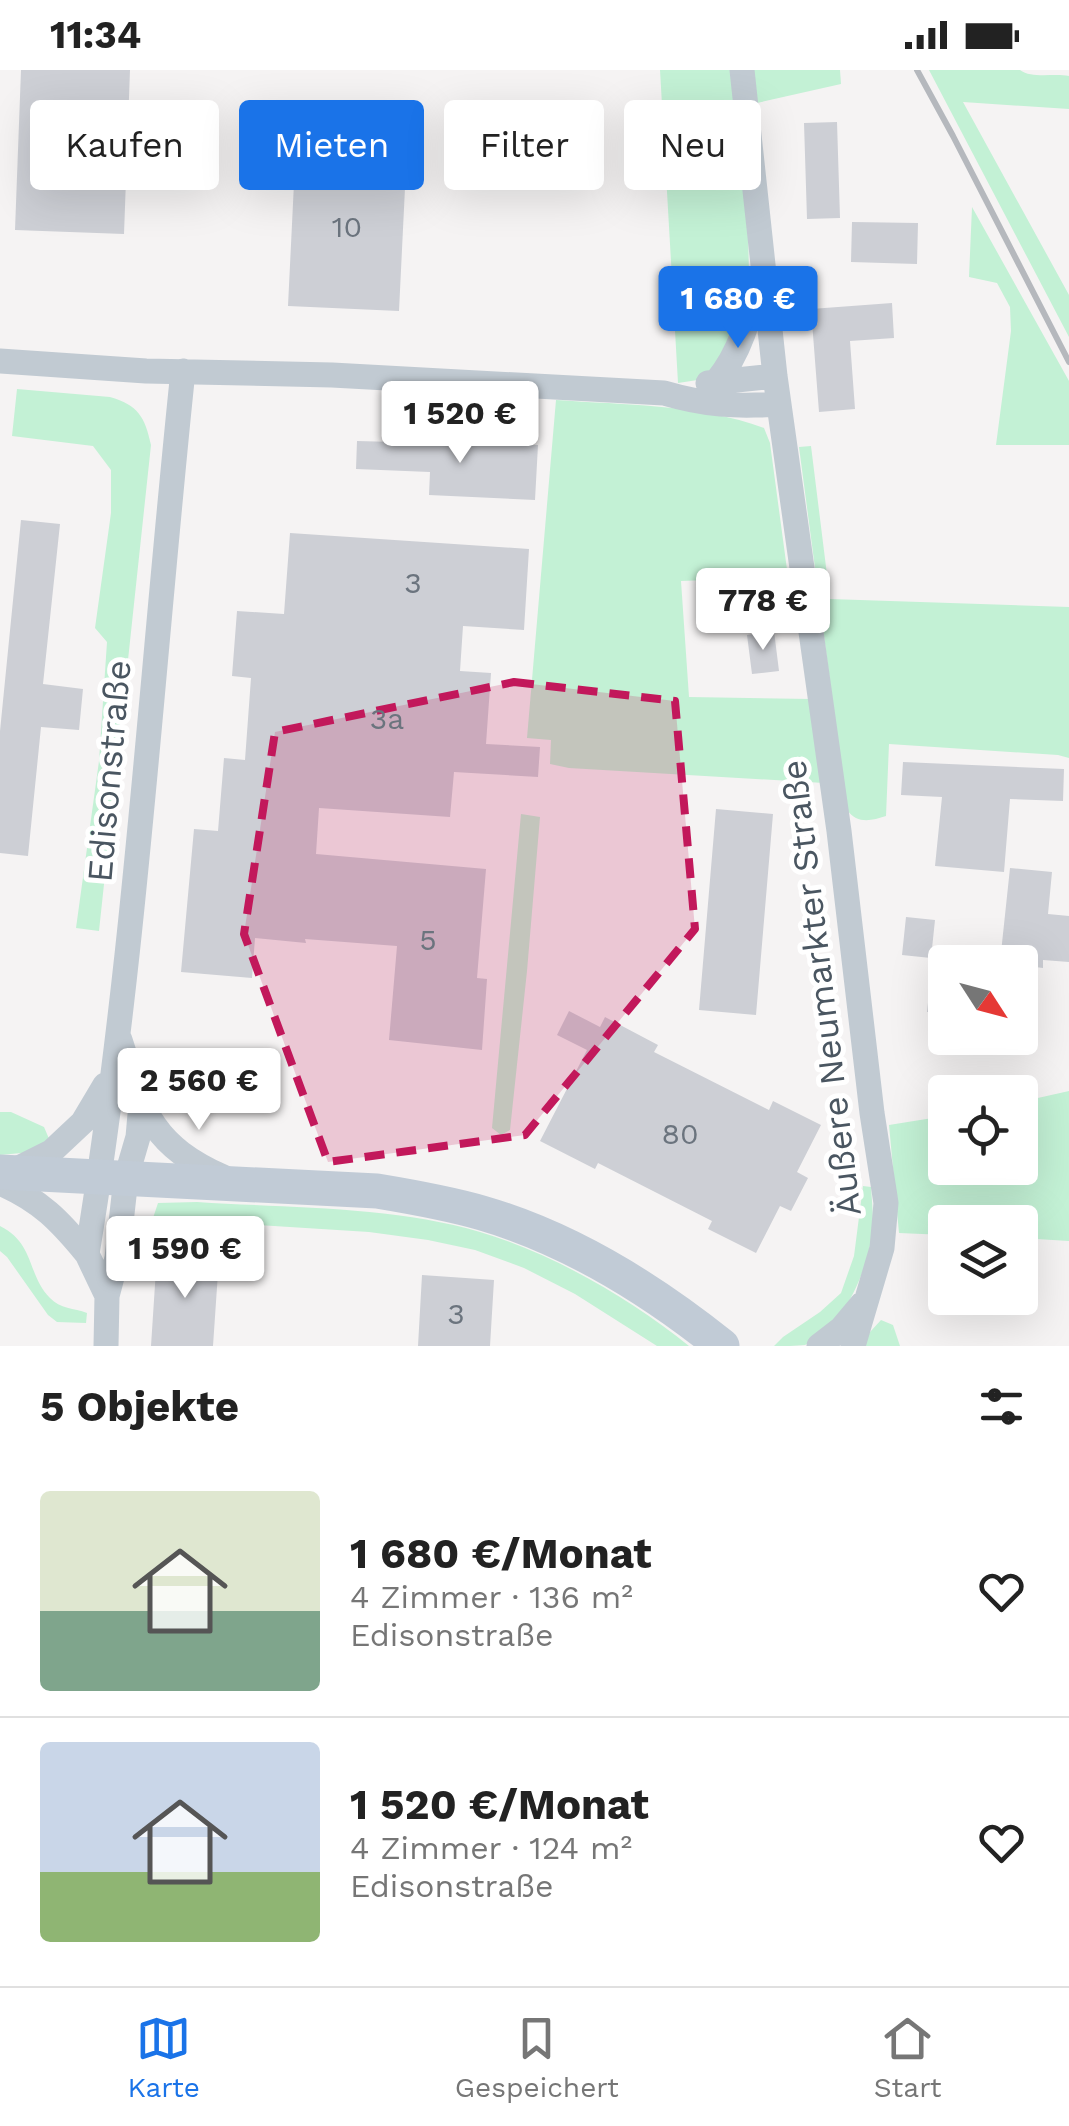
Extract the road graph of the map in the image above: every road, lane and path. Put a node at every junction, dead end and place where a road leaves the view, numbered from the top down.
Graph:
1 (742, 70) edge
2 (762, 261) junction
3 (0, 361) edge
4 (183, 372) junction
5 (775, 376) junction
6 (712, 383) junction
7 (664, 393) junction
8 (778, 404) junction
9 (118, 1030) junction
10 (112, 1072) junction
11 (141, 1103) junction
12 (3, 1176) edge
13 (112, 1178) junction
14 (236, 1183) junction
15 (87, 1254) junction
16 (107, 1296) junction
17 (865, 1301) junction
18 (106, 1346) edge
19 (722, 1346) edge
20 (819, 1346) edge
21 (853, 1346) edge

1 - 2 street, Äußere Neumarkter Straße
2 - 5 street, Äußere Neumarkter Straße
2 - 6 street
3 - 4 street
4 - 7 street
4 - 9 street, Edisonstraße
5 - 6 street
5 - 8 street, Äußere Neumarkter Straße
6 - 7 street
7 - 8 street
8 - 17 street, Äußere Neumarkter Straße
9 - 10 street, Edisonstraße
9 - 11 street
10 - 12 street
10 - 13 street, Edisonstraße
11 - 13 street
11 - 14 street
12 - 13 main road
12 - 15 street
13 - 14 main road
13 - 15 street
13 - 16 street
14 - 19 main road
15 - 16 street
16 - 18 street
17 - 20 street, Äußere Neumarkter Straße
17 - 21 street, Äußere Neumarkter Straße

